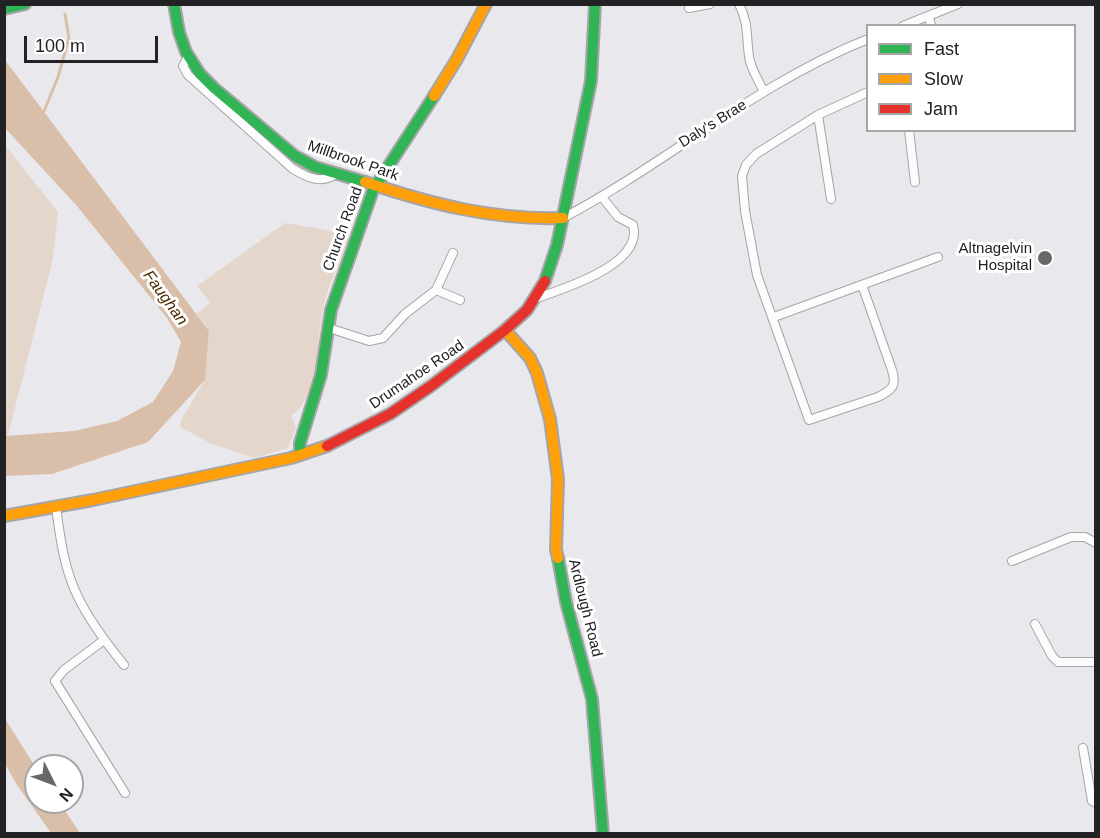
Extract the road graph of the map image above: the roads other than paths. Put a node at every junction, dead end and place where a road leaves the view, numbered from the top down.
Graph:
1 (25, 4) edge
2 (174, 4) edge
3 (486, 4) edge
4 (595, 4) edge
5 (710, 4) edge
6 (739, 4) edge
7 (958, 4) edge
8 (689, 8) dead end
9 (4, 9) edge
10 (929, 16) junction
11 (908, 24) edge
12 (931, 24) edge
13 (866, 39) edge
14 (764, 92) junction
15 (866, 92) edge
16 (818, 115) junction
17 (909, 132) edge
18 (915, 182) dead end
19 (375, 185) junction
20 (602, 197) junction
21 (831, 199) dead end
22 (563, 218) junction
23 (453, 253) dead end
24 (938, 257) dead end
25 (862, 285) junction
26 (436, 290) junction
27 (534, 299) junction
28 (460, 300) dead end
29 (774, 317) junction
30 (329, 328) junction
31 (505, 330) junction
32 (300, 455) junction
33 (56, 507) junction
34 (4, 516) edge
35 (1095, 543) edge
36 (1012, 561) dead end
37 (1035, 624) dead end
38 (104, 640) junction
39 (1095, 662) edge
40 (124, 666) dead end
41 (1083, 748) dead end
42 (125, 793) dead end
43 (1095, 803) edge
44 (603, 834) edge

1 - 9 main road
2 - 19 main road, Millbrook Park
3 - 19 main road, Church Road
4 - 22 main road, Drumahoe Road
5 - 8 street
6 - 14 street
7 - 10 street
10 - 11 street
10 - 12 street
13 - 14 street, Daly's Brae
14 - 20 street, Daly's Brae
15 - 16 street
16 - 21 street
16 - 29 street
17 - 18 street
19 - 22 main road, Millbrook Park
19 - 30 main road, Church Road
20 - 22 street, Daly's Brae
20 - 27 street
22 - 27 main road, Drumahoe Road
23 - 26 street
24 - 25 street
25 - 29 street
25 - 29 street
26 - 28 street
26 - 30 street
27 - 31 main road, Drumahoe Road
30 - 32 main road, Church Road
31 - 32 main road, Drumahoe Road
31 - 44 main road, Ardlough Road
32 - 33 main road, Drumahoe Road
33 - 34 main road, Drumahoe Road
33 - 38 street
35 - 36 street
37 - 39 street
38 - 40 street
38 - 42 street
41 - 43 street

